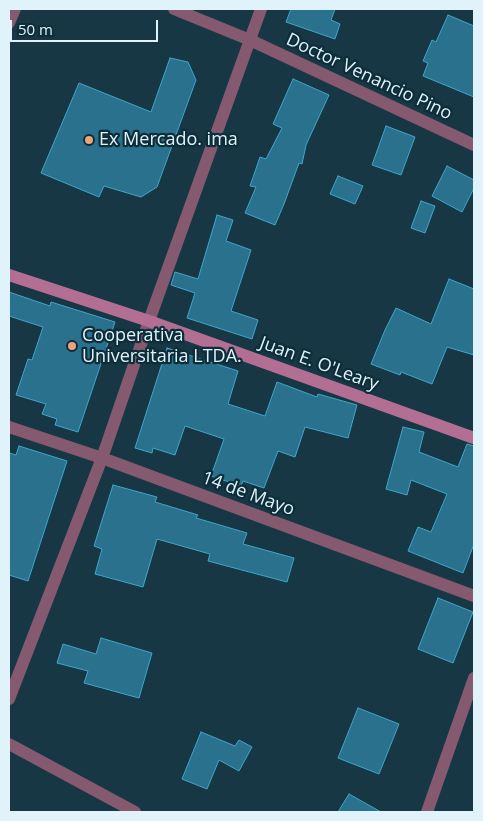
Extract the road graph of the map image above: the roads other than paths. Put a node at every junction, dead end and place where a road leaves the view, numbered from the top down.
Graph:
1 (15, 9) edge
2 (174, 9) edge
3 (261, 9) edge
4 (9, 23) edge
5 (250, 40) junction
6 (474, 144) edge
7 (9, 275) edge
8 (149, 321) junction
9 (9, 427) edge
10 (474, 438) edge
11 (102, 458) junction
12 (474, 596) edge
13 (474, 678) edge
14 (9, 698) edge
15 (9, 744) edge
16 (135, 812) edge
17 (426, 812) edge

1 - 4 street
2 - 5 street, Doctor Venancio Pino
3 - 5 street
5 - 6 street, Doctor Venancio Pino
5 - 8 street
7 - 8 street, Juan E. O'Leary
8 - 10 street, Juan E. O'Leary
8 - 11 street
9 - 11 street, 14 de Mayo
11 - 12 street, 14 de Mayo
11 - 14 street
13 - 17 street
15 - 16 street

